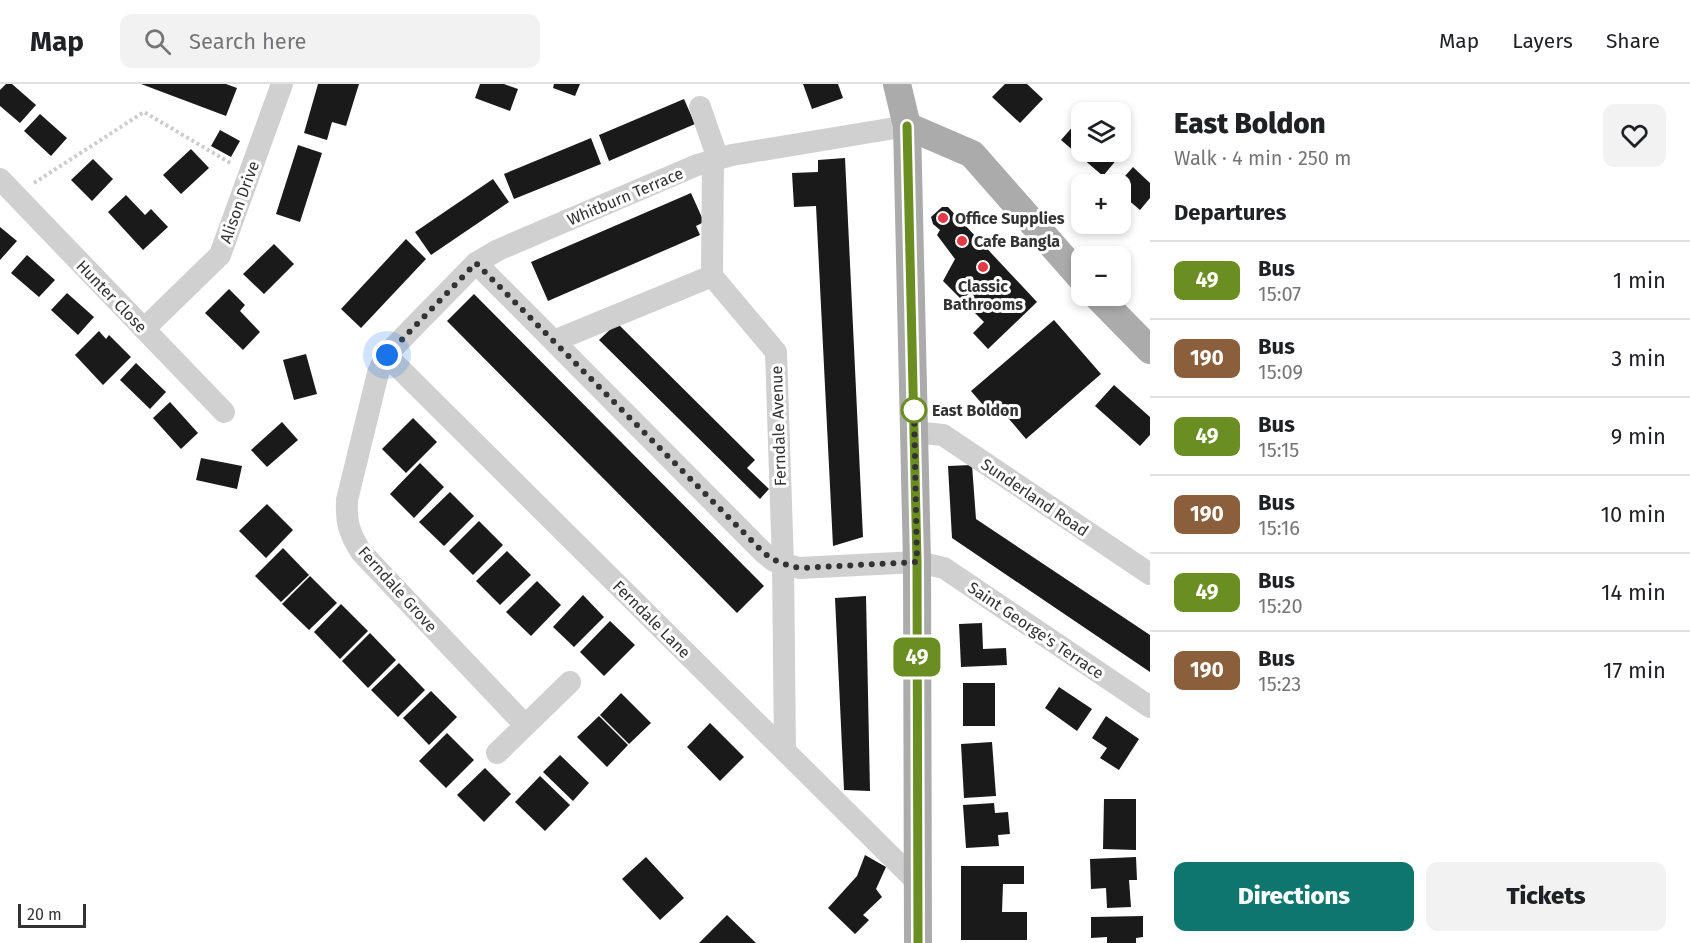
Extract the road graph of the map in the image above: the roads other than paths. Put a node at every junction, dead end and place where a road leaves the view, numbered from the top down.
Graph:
1 (282, 84) edge
2 (897, 84) edge
3 (699, 107) dead end
4 (907, 126) junction
5 (716, 160) junction
6 (8, 187) edge
7 (476, 263) junction
8 (1071, 266) edge
9 (712, 276) junction
10 (1107, 306) edge
11 (144, 329) junction
12 (554, 341) junction
13 (1150, 351) edge
14 (387, 355) junction
15 (224, 412) dead end
16 (914, 432) junction
17 (917, 562) junction
18 (783, 564) junction
19 (1150, 574) edge
20 (570, 682) dead end
21 (1150, 707) edge
22 (525, 725) junction
23 (785, 751) junction
24 (497, 753) dead end
25 (917, 882) junction
26 (918, 943) edge

1 - 11 street, Alison Drive
2 - 4 main road
3 - 5 street
4 - 5 street, Whitburn Terrace
4 - 8 main road
4 - 16 main road
5 - 7 street, Whitburn Terrace
5 - 9 street
6 - 11 street, Hunter Close
7 - 12 street
7 - 14 street, Whitburn Terrace
9 - 12 street
9 - 18 street, Ferndale Avenue
10 - 13 main road
11 - 15 street, Hunter Close
12 - 18 street
14 - 22 street, Ferndale Grove
14 - 23 street, Ferndale Lane
16 - 17 main road
16 - 19 street, Sunderland Road
17 - 18 street
17 - 21 street, Saint George's Terrace
17 - 25 main road
18 - 23 street, Ferndale Avenue
20 - 22 street
22 - 24 street
23 - 25 street, Ferndale Lane
25 - 26 main road

